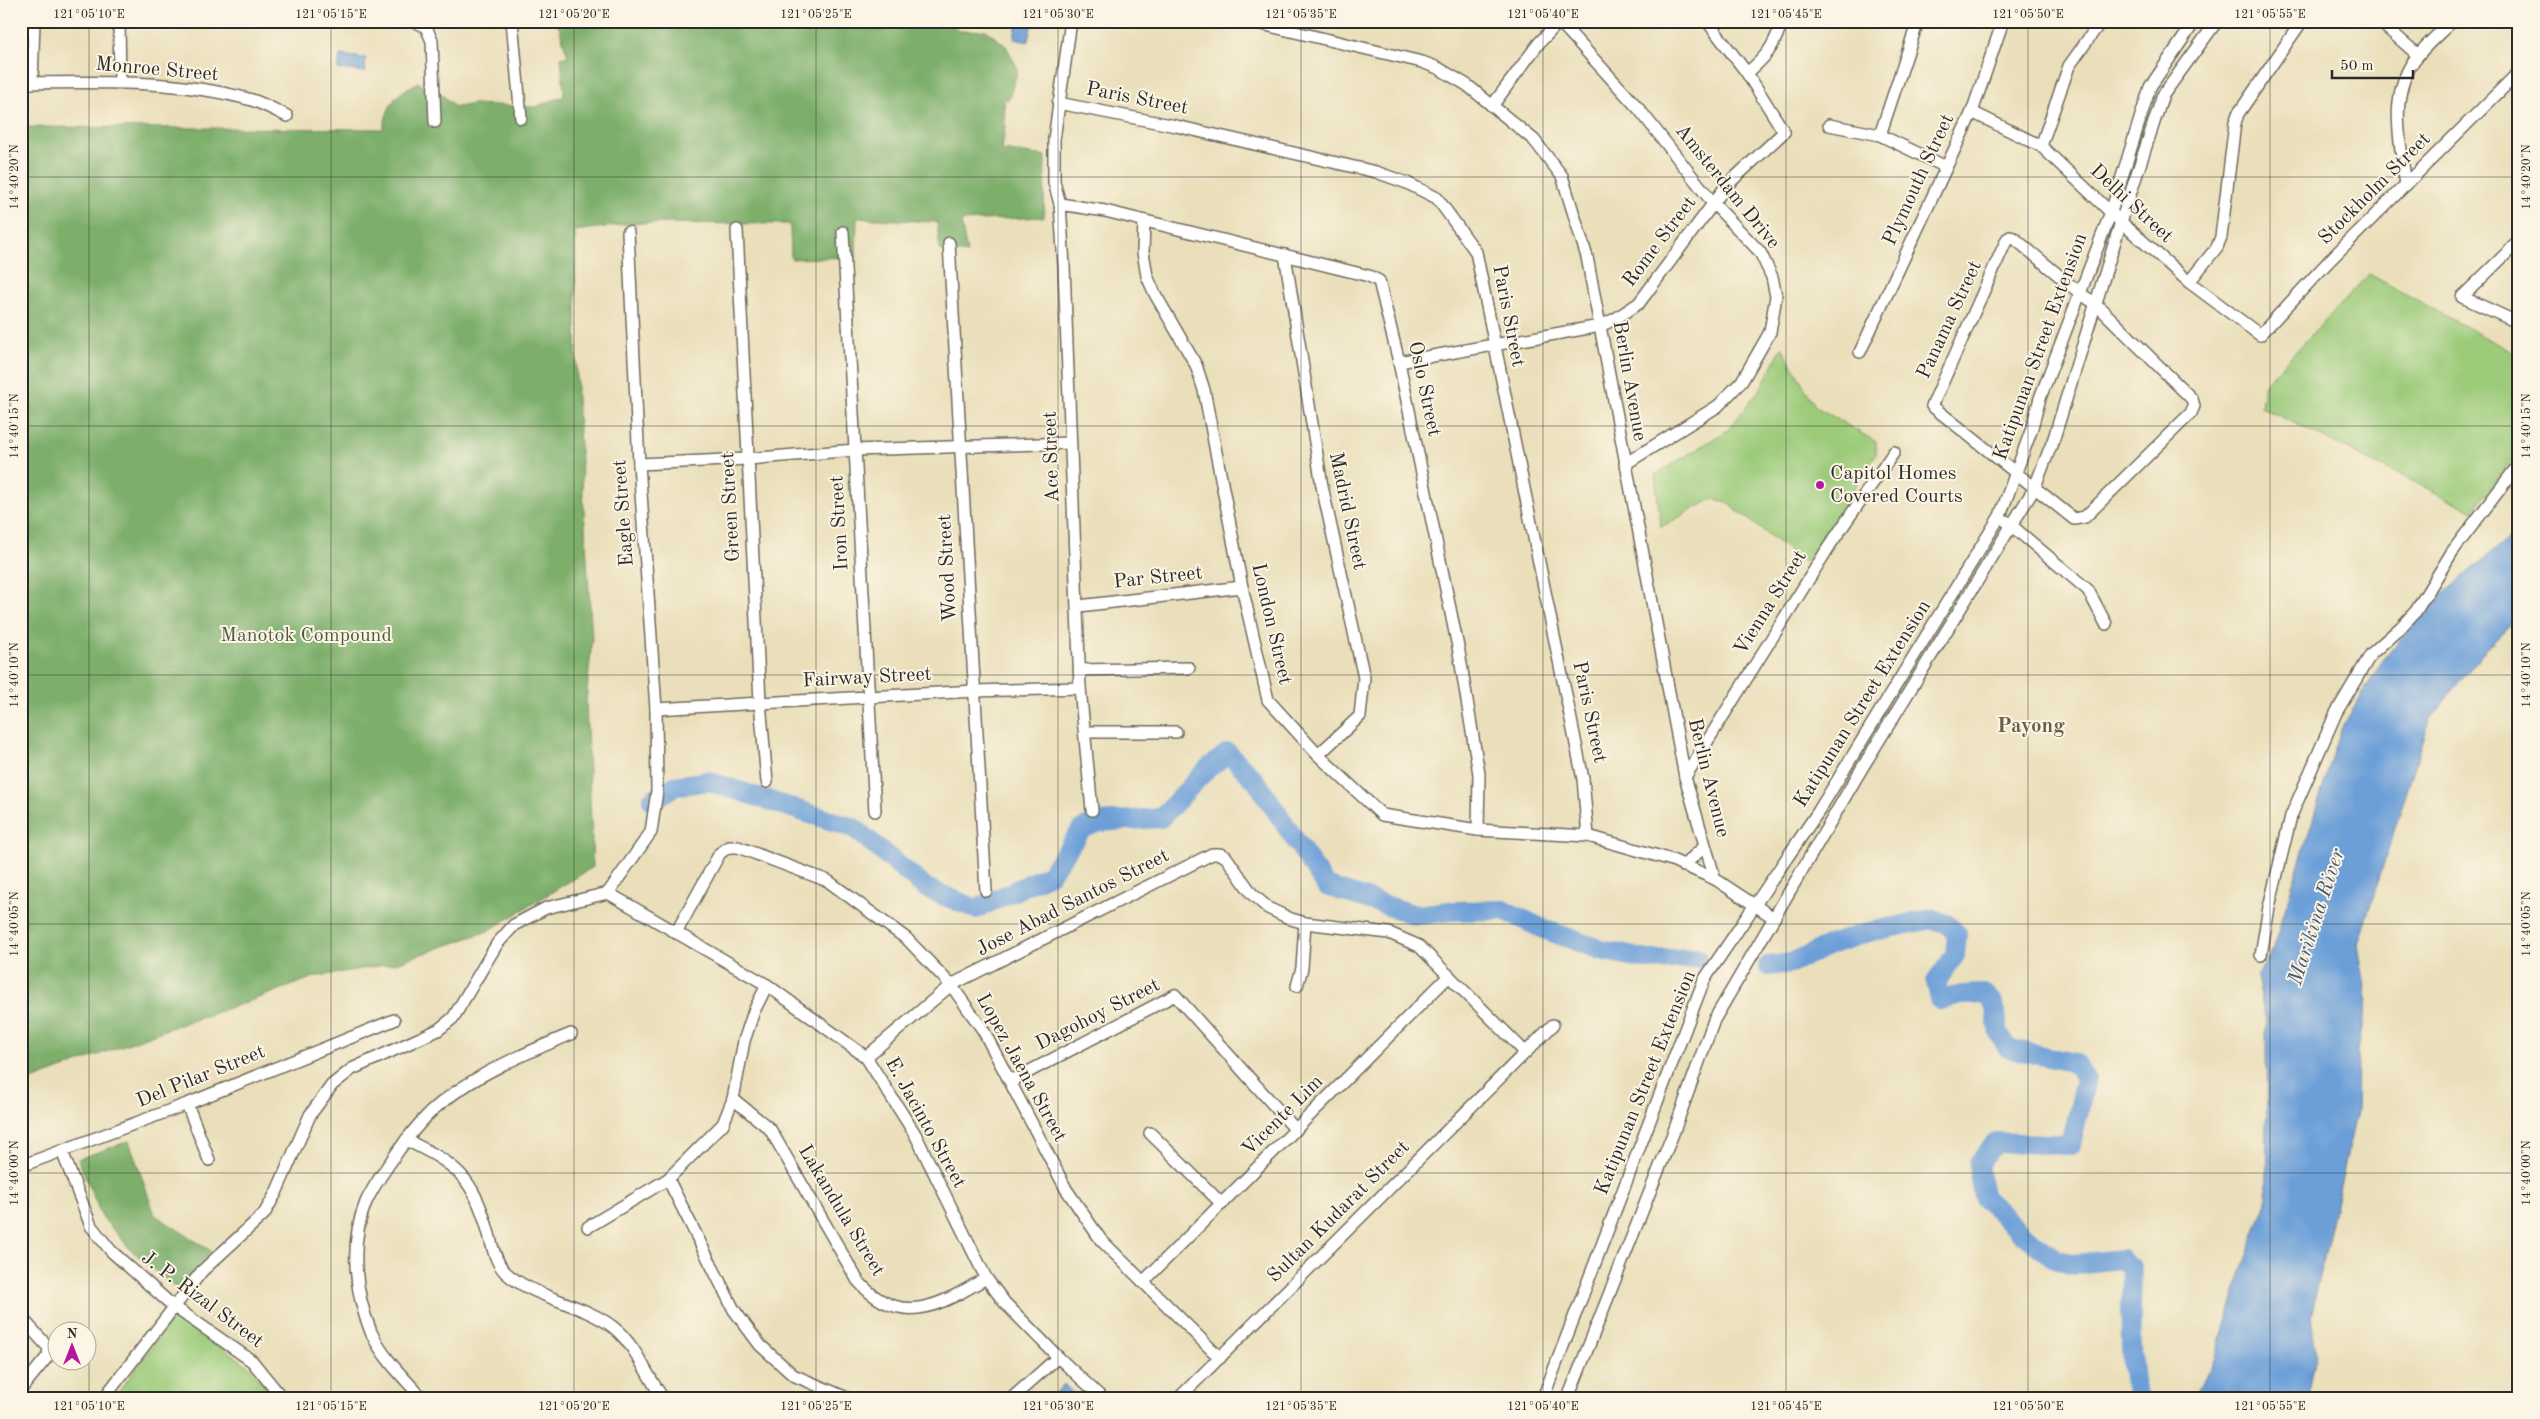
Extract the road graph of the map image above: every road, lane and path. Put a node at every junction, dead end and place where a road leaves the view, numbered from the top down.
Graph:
1 (34, 21) edge
2 (119, 21) edge
3 (414, 21) edge
4 (512, 21) edge
5 (1071, 21) edge
6 (1248, 21) edge
7 (1560, 21) edge
8 (1707, 21) edge
9 (1782, 21) edge
10 (1918, 21) edge
11 (2004, 21) edge
12 (2100, 21) edge
13 (2195, 21) edge
14 (2217, 21) edge
15 (2302, 21) edge
16 (2379, 21) edge
17 (2452, 21) edge
18 (2418, 55) junction
19 (2519, 72) edge
20 (1747, 73) junction
21 (120, 82) junction
22 (27, 83) edge
23 (1058, 103) junction
24 (1492, 106) junction
25 (1972, 112) junction
26 (287, 116) dead end
27 (521, 118) dead end
28 (435, 122) dead end
29 (1829, 125) dead end
30 (1880, 135) junction
31 (2041, 146) junction
32 (1946, 167) junction
33 (2406, 185) junction
34 (1713, 203) junction
35 (1060, 204) junction
36 (2111, 212) junction
37 (1144, 221) junction
38 (2120, 222) junction
39 (737, 230) dead end
40 (628, 232) dead end
41 (843, 232) dead end
42 (2519, 241) edge
43 (949, 243) dead end
44 (1285, 255) junction
45 (2189, 282) junction
46 (2081, 294) junction
47 (2096, 304) junction
48 (2519, 323) edge
49 (1600, 326) junction
50 (2260, 335) joint
51 (1494, 344) junction
52 (1860, 352) dead end
53 (1399, 362) junction
54 (1070, 443) junction
55 (960, 445) junction
56 (855, 450) junction
57 (1894, 452) dead end
58 (748, 459) junction
59 (639, 464) junction
60 (1625, 464) junction
61 (2519, 464) edge
62 (2015, 472) junction
63 (2034, 489) junction
64 (2000, 516) junction
65 (2012, 526) junction
66 (1242, 587) junction
67 (1079, 606) junction
68 (2106, 624) dead end
69 (1189, 668) dead end
70 (1080, 670) junction
71 (1901, 678) junction
72 (1913, 685) junction
73 (1080, 688) junction
74 (975, 691) junction
75 (869, 697) junction
76 (760, 702) junction
77 (656, 709) junction
78 (1085, 732) junction
79 (1176, 732) dead end
80 (1318, 755) junction
81 (1685, 778) junction
82 (767, 782) dead end
83 (1092, 810) dead end
84 (875, 811) dead end
85 (1478, 830) junction
86 (1588, 836) junction
87 (1704, 847) junction
88 (1683, 866) junction
89 (1715, 879) junction
90 (986, 891) dead end
91 (608, 893) junction
92 (1753, 909) junction
93 (1772, 921) junction
94 (1305, 923) junction
95 (676, 934) junction
96 (2261, 955) dead end
97 (1449, 976) junction
98 (767, 985) junction
99 (951, 985) junction
100 (1297, 986) dead end
101 (394, 1020) dead end
102 (1553, 1025) dead end
103 (571, 1034) dead end
104 (1525, 1052) junction
105 (866, 1057) junction
106 (1011, 1081) junction
107 (733, 1099) junction
108 (187, 1104) junction
109 (1296, 1130) junction
110 (1150, 1133) dead end
111 (406, 1140) junction
112 (62, 1151) junction
113 (209, 1160) dead end
114 (21, 1166) edge
115 (668, 1179) junction
116 (1222, 1204) junction
117 (588, 1227) dead end
118 (986, 1278) junction
119 (1143, 1282) junction
120 (173, 1306) junction
121 (21, 1317) edge
122 (1058, 1357) junction
123 (1220, 1358) junction
124 (21, 1389) edge
125 (104, 1398) edge
126 (282, 1398) edge
127 (422, 1398) edge
128 (663, 1398) edge
129 (847, 1398) edge
130 (1012, 1398) edge
131 (1102, 1398) edge
132 (1180, 1398) edge
133 (1543, 1398) edge
134 (1568, 1398) edge

1 - 22 street
2 - 21 street
3 - 28 street
4 - 27 street
5 - 23 street, Ace Street
6 - 24 street, Berlin Avenue
7 - 24 street
7 - 34 street, Amsterdam Drive
8 - 20 street
9 - 20 street
10 - 30 street
11 - 25 street, Plymouth Street
12 - 31 street
13 - 36 street, Katipunan Street Extension
14 - 38 street, Katipunan Street Extension
15 - 45 street
16 - 18 street
17 - 18 street
18 - 33 street
19 - 33 street, Stockholm Street
20 - 34 street, Rome Street
21 - 22 street, Monroe Street
21 - 26 street, Monroe Street
23 - 35 street, Ace Street
23 - 51 street, Paris Street
24 - 49 street, Berlin Avenue
25 - 31 street, Delhi Street
25 - 32 street, Plymouth Street
29 - 30 street
30 - 32 street
31 - 36 street, Delhi Street
32 - 52 street, Plymouth Street
33 - 50 street, Stockholm Street
34 - 49 street, Rome Street
34 - 60 street, Amsterdam Drive
35 - 37 street, Oslo Street
35 - 54 street, Ace Street
36 - 38 street, Delhi Street
36 - 46 street, Katipunan Street Extension
37 - 44 street, Oslo Street
37 - 66 street, London Street
38 - 45 street, Delhi Street
38 - 47 street, Katipunan Street Extension
39 - 58 street, Green Street
40 - 59 street, Eagle Street
41 - 56 street, Iron Street
42 - 48 street
43 - 55 street, Wood Street
44 - 53 street, Oslo Street
44 - 80 street, Madrid Street
45 - 50 street, Delhi Street
46 - 47 street
46 - 62 street, Katipunan Street Extension
46 - 62 street, Panama Street
47 - 63 street, Katipunan Street Extension
47 - 63 street
49 - 51 street, Rome Street
49 - 60 street, Berlin Avenue
51 - 53 street, Rome Street
51 - 86 street, Paris Street
53 - 85 street, Oslo Street
54 - 55 street
54 - 67 street, Ace Street
55 - 56 street
55 - 74 street, Wood Street
56 - 58 street
56 - 75 street, Iron Street
57 - 81 street, Vienna Street
58 - 59 street
58 - 76 street, Green Street
59 - 77 street, Eagle Street
60 - 81 street, Berlin Avenue
61 - 96 street
62 - 63 street
62 - 64 street, Katipunan Street Extension
63 - 65 street, Katipunan Street Extension
64 - 65 street
64 - 71 street, Katipunan Street Extension
65 - 68 street
65 - 72 street, Katipunan Street Extension
66 - 67 street, Par Street
66 - 80 street, London Street
67 - 70 street, Ace Street
69 - 70 street
70 - 73 street, Ace Street
71 - 72 street
71 - 92 street, Katipunan Street Extension
72 - 93 street, Katipunan Street Extension
73 - 74 street, Fairway Street
73 - 78 street, Ace Street
74 - 75 street, Fairway Street
74 - 90 street, Wood Street
75 - 76 street, Fairway Street
75 - 84 street, Iron Street
76 - 77 street, Fairway Street
76 - 82 street, Green Street
77 - 91 street, Eagle Street
78 - 79 street
78 - 83 street, Ace Street
80 - 85 street, London Street
81 - 87 street, Berlin Avenue
85 - 86 street, London Street
86 - 88 street, London Street
87 - 88 street
87 - 89 street, Berlin Avenue
88 - 89 street, London Street
89 - 92 street
91 - 95 street, E. Jacinto Street
91 - 120 street
92 - 93 street
92 - 133 street, Katipunan Street Extension
93 - 134 street, Katipunan Street Extension
94 - 97 street
94 - 99 street, Jose Abad Santos Street
94 - 100 street
95 - 98 street, E. Jacinto Street
95 - 99 street, Lopez Jaena Street
97 - 104 street
97 - 109 street, Vicente Lim
98 - 105 street, E. Jacinto Street
98 - 107 street
99 - 105 street, Jose Abad Santos Street
99 - 106 street, Lopez Jaena Street
101 - 108 street, Del Pilar Street
102 - 104 street, Sultan Kudarat Street
103 - 111 street
104 - 123 street, Sultan Kudarat Street
105 - 118 street, E. Jacinto Street
106 - 109 street, Dagohoy Street
106 - 119 street, Lopez Jaena Street
107 - 115 street
107 - 118 street, Lakandula Street
108 - 112 street, Del Pilar Street
108 - 113 street
109 - 116 street, Vicente Lim
110 - 116 street
111 - 127 street
111 - 128 street
112 - 114 street, Del Pilar Street
112 - 120 street, J. P. Rizal Street
115 - 117 street
115 - 129 street
116 - 119 street, Vicente Lim
118 - 122 street, E. Jacinto Street
119 - 123 street, Lopez Jaena Street
120 - 125 street
120 - 126 street, J. P. Rizal Street
121 - 124 street
122 - 130 street
122 - 131 street, E. Jacinto Street
123 - 132 street, Sultan Kudarat Street

